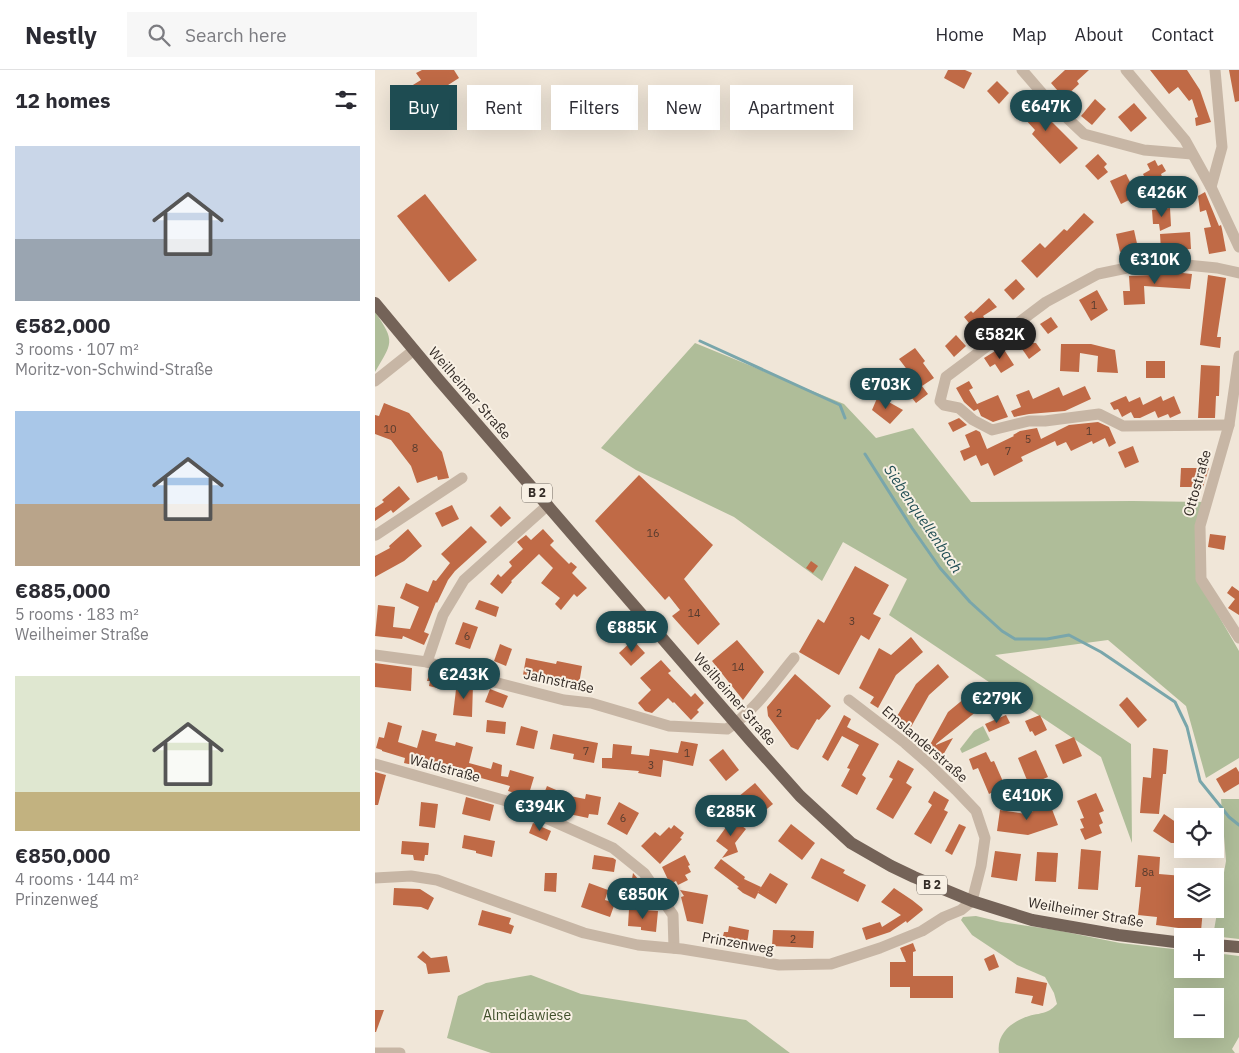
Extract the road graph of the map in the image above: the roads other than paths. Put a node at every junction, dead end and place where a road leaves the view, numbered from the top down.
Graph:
1 (1022, 70) edge
2 (1126, 70) edge
3 (1215, 70) edge
4 (1192, 154) junction
5 (1211, 186) junction
6 (1239, 247) edge
7 (1239, 273) edge
8 (375, 303) edge
9 (414, 350) junction
10 (1239, 356) edge
11 (375, 381) edge
12 (1229, 425) junction
13 (462, 478) dead end
14 (548, 505) junction
15 (375, 534) edge
16 (1239, 638) edge
17 (375, 655) edge
18 (795, 658) dead end
19 (427, 662) junction
20 (849, 700) dead end
21 (736, 723) junction
22 (375, 764) edge
23 (375, 878) edge
24 (972, 901) junction
25 (1174, 942) edge
26 (1224, 946) edge
27 (1239, 947) edge
28 (673, 948) junction
29 (375, 1053) edge
30 (400, 1053) edge

1 - 4 street
2 - 4 street
3 - 5 street
4 - 5 street
5 - 6 street
7 - 12 street
8 - 9 main road, Weilheimer Straße / B 2
9 - 11 street
9 - 14 main road, Weilheimer Straße / B 2
10 - 12 street, Ottostraße
12 - 16 street, Ottostraße
13 - 15 street
14 - 19 street
14 - 21 main road, Weilheimer Straße / B 2
17 - 19 street, Jahnstraße
18 - 21 street
19 - 21 street, Jahnstraße
20 - 24 street, Emslanderstraße
21 - 24 main road, Weilheimer Straße / B 2
22 - 28 street, Waldstraße
23 - 28 street, Prinzenweg
24 - 25 main road, Weilheimer Straße / B 2
24 - 28 street, Prinzenweg
26 - 27 main road
29 - 30 street

